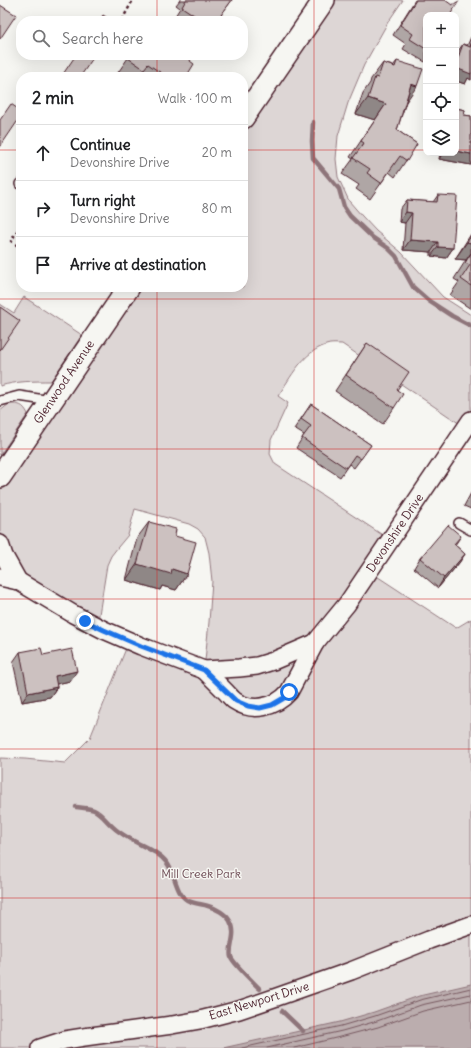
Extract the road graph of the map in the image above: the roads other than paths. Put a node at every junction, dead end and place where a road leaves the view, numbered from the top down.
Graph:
1 (324, 0) edge
2 (248, 111) edge
3 (126, 292) edge
4 (51, 401) junction
5 (0, 402) edge
6 (471, 420) edge
7 (0, 477) edge
8 (459, 523) dead end
9 (471, 530) edge
10 (0, 544) edge
11 (0, 577) edge
12 (18, 581) junction
13 (315, 643) junction
14 (204, 670) junction
15 (471, 925) edge
16 (40, 1048) edge

1 - 2 street
3 - 4 street, Glenwood Avenue
4 - 5 lane
4 - 7 street, Glenwood Avenue
6 - 13 street, Devonshire Drive
8 - 9 lane
10 - 12 street, Devonshire Drive
11 - 12 street, Devonshire Drive
12 - 14 street, Devonshire Drive
13 - 14 street, Devonshire Drive
13 - 14 street, Devonshire Drive
15 - 16 street, East Newport Drive

